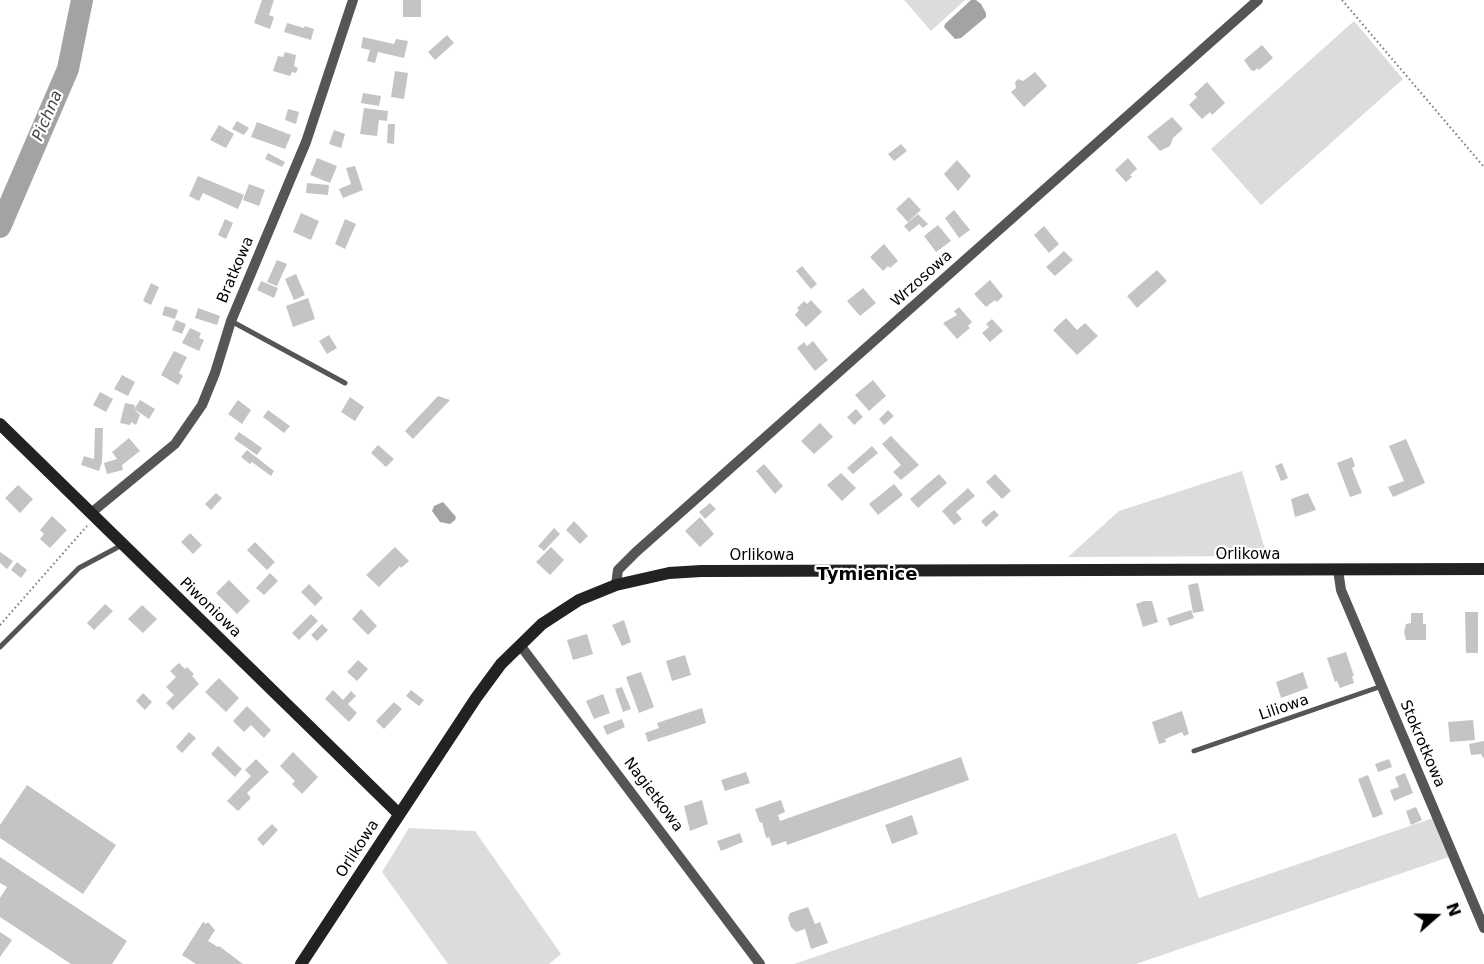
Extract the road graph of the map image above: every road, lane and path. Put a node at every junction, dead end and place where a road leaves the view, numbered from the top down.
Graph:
1 (353, 0) edge
2 (1258, 0) edge
3 (1342, 0) edge
4 (1484, 167) edge
5 (231, 321) junction
6 (345, 383) dead end
7 (0, 424) edge
8 (93, 515) junction
9 (123, 545) junction
10 (1484, 569) edge
11 (1338, 570) junction
12 (616, 585) junction
13 (0, 625) edge
14 (520, 645) junction
15 (0, 647) edge
16 (1382, 687) junction
17 (1194, 751) dead end
18 (399, 814) junction
19 (1484, 928) edge
20 (301, 964) edge
21 (760, 964) edge

1 - 5 street, Bratkowa
2 - 12 street, Wrzosowa
3 - 4 path
5 - 6 lane
5 - 8 street, Bratkowa
7 - 8 street, Piwoniowa
8 - 9 street, Piwoniowa
8 - 13 path
9 - 15 lane
9 - 18 street, Piwoniowa
10 - 11 street, Orlikowa
11 - 12 street, Orlikowa
11 - 16 street, Stokrotkowa
12 - 14 street, Orlikowa
14 - 18 street, Orlikowa
14 - 21 street, Nagietkowa
16 - 17 lane, Liliowa
16 - 19 street, Stokrotkowa
18 - 20 street, Orlikowa

